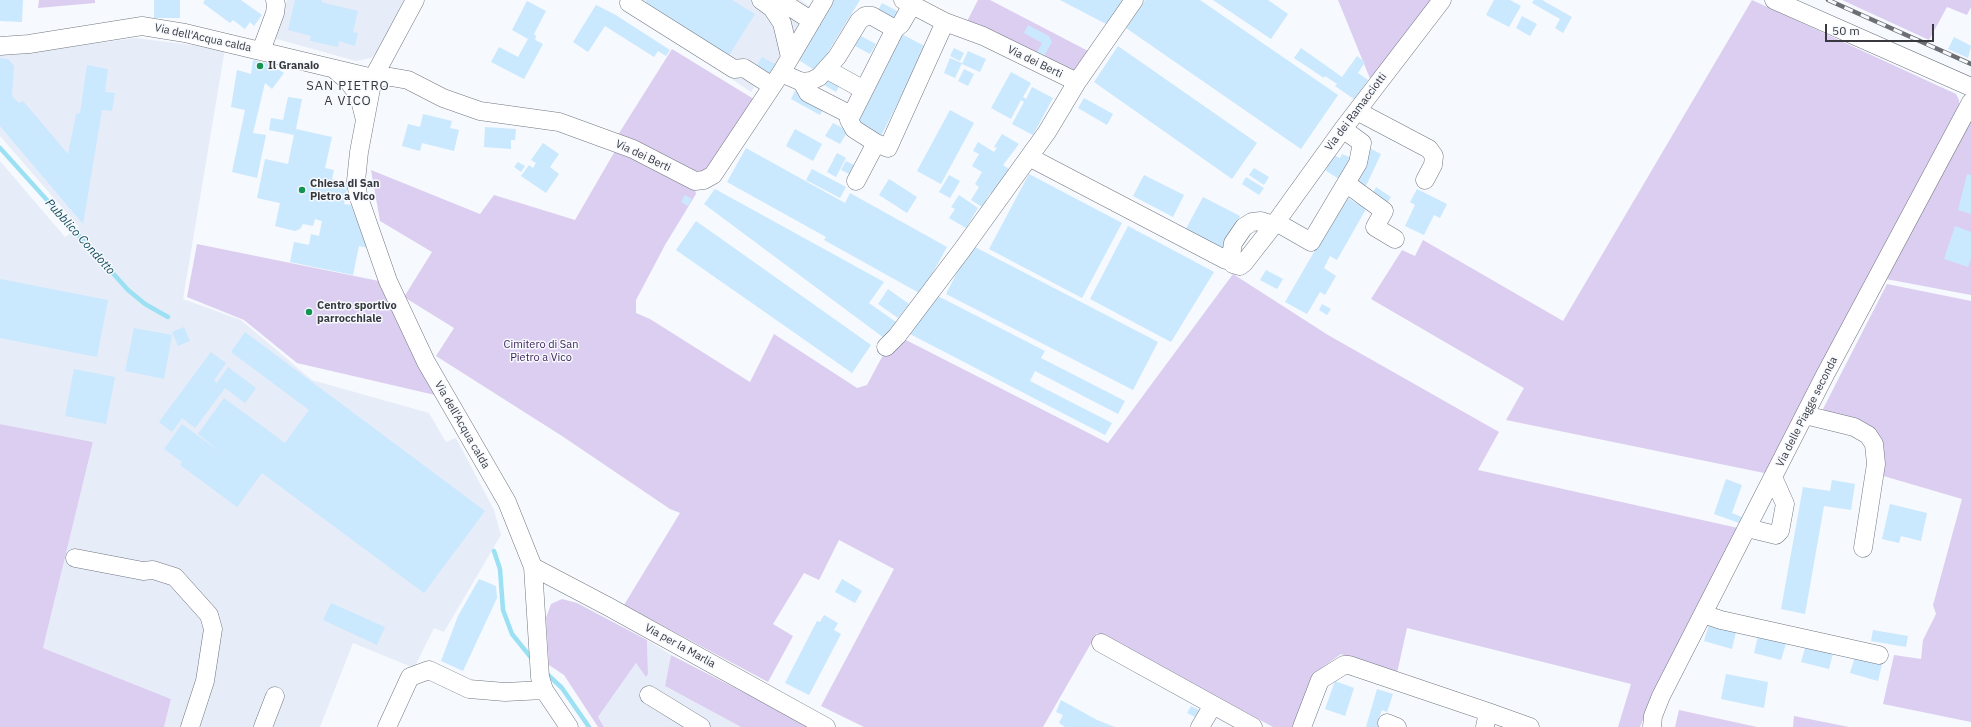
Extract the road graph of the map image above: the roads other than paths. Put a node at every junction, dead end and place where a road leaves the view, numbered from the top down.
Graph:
1 (275, 0) edge
2 (415, 0) edge
3 (631, 0) edge
4 (761, 0) edge
5 (779, 0) edge
6 (824, 0) edge
7 (1134, 0) edge
8 (1442, 0) edge
9 (1774, 0) edge
10 (907, 2) edge
11 (812, 21) junction
12 (945, 22) junction
13 (894, 29) junction
14 (0, 46) edge
15 (261, 51) junction
16 (790, 57) junction
17 (333, 68) junction
18 (826, 70) junction
19 (373, 78) junction
20 (776, 79) junction
21 (802, 82) junction
22 (1077, 82) junction
23 (1971, 87) edge
24 (864, 90) junction
25 (1971, 102) edge
26 (1357, 111) junction
27 (851, 115) junction
28 (365, 120) junction
29 (1342, 129) junction
30 (876, 143) junction
31 (1029, 157) junction
32 (1425, 180) dead end
33 (856, 181) dead end
34 (1347, 184) junction
35 (1274, 224) junction
36 (1395, 239) dead end
37 (886, 346) dead end
38 (1805, 415) junction
39 (1773, 477) junction
40 (1747, 528) junction
41 (1863, 548) dead end
42 (75, 558) dead end
43 (532, 567) junction
44 (1703, 614) junction
45 (1101, 643) dead end
46 (1879, 655) dead end
47 (542, 683) junction
48 (649, 695) dead end
49 (275, 696) dead end
50 (1213, 705) junction
51 (1486, 720) edge
52 (190, 727) edge
53 (263, 727) edge
54 (387, 727) edge
55 (569, 727) edge
56 (701, 727) edge
57 (826, 727) edge
58 (1200, 727) edge
59 (1253, 727) edge
60 (1302, 727) edge
61 (1530, 727) edge
62 (1652, 727) edge

1 - 15 street
2 - 19 street
3 - 20 street
4 - 16 street
5 - 11 street
6 - 11 street, Via dei Berti
7 - 22 street
8 - 26 street, Via dei Ramacciotti
9 - 23 street
10 - 12 street, Via dei Berti
10 - 13 street
11 - 16 street, Via dei Berti
12 - 22 street, Via dei Berti
12 - 30 street
13 - 18 street
13 - 24 street
14 - 15 street, Via dell'Acqua calda
15 - 17 street, Via dell'Acqua calda
16 - 20 street, Via dei Berti
17 - 19 street, Via dell'Acqua calda
17 - 28 street, Via dell'Acqua calda
18 - 21 street
18 - 24 street
19 - 20 street, Via dei Berti
19 - 28 street, Via dell'Acqua calda
20 - 21 street
21 - 27 street
22 - 31 street
24 - 27 street
25 - 38 street, Via delle Piagge seconda
26 - 29 street, Via dei Ramacciotti
26 - 32 street
27 - 30 street
28 - 43 street, Via dell'Acqua calda
29 - 34 street
29 - 35 street, Via dei Ramacciotti
30 - 33 street
31 - 35 street
31 - 37 street
34 - 35 street
34 - 36 street
38 - 39 street, Via delle Piagge seconda
38 - 41 street
39 - 40 street, Via delle Piagge seconda
39 - 40 street
40 - 44 street, Via delle Piagge seconda
42 - 52 street
43 - 47 street, Via dell'Acqua calda
43 - 57 street, Via per la Marlia
44 - 46 street
44 - 62 street, Via delle Piagge seconda
45 - 50 street
47 - 54 street
47 - 55 street, Via dell'Acqua calda
48 - 56 street
49 - 53 street
50 - 58 street
50 - 59 street
51 - 60 street
51 - 61 street

